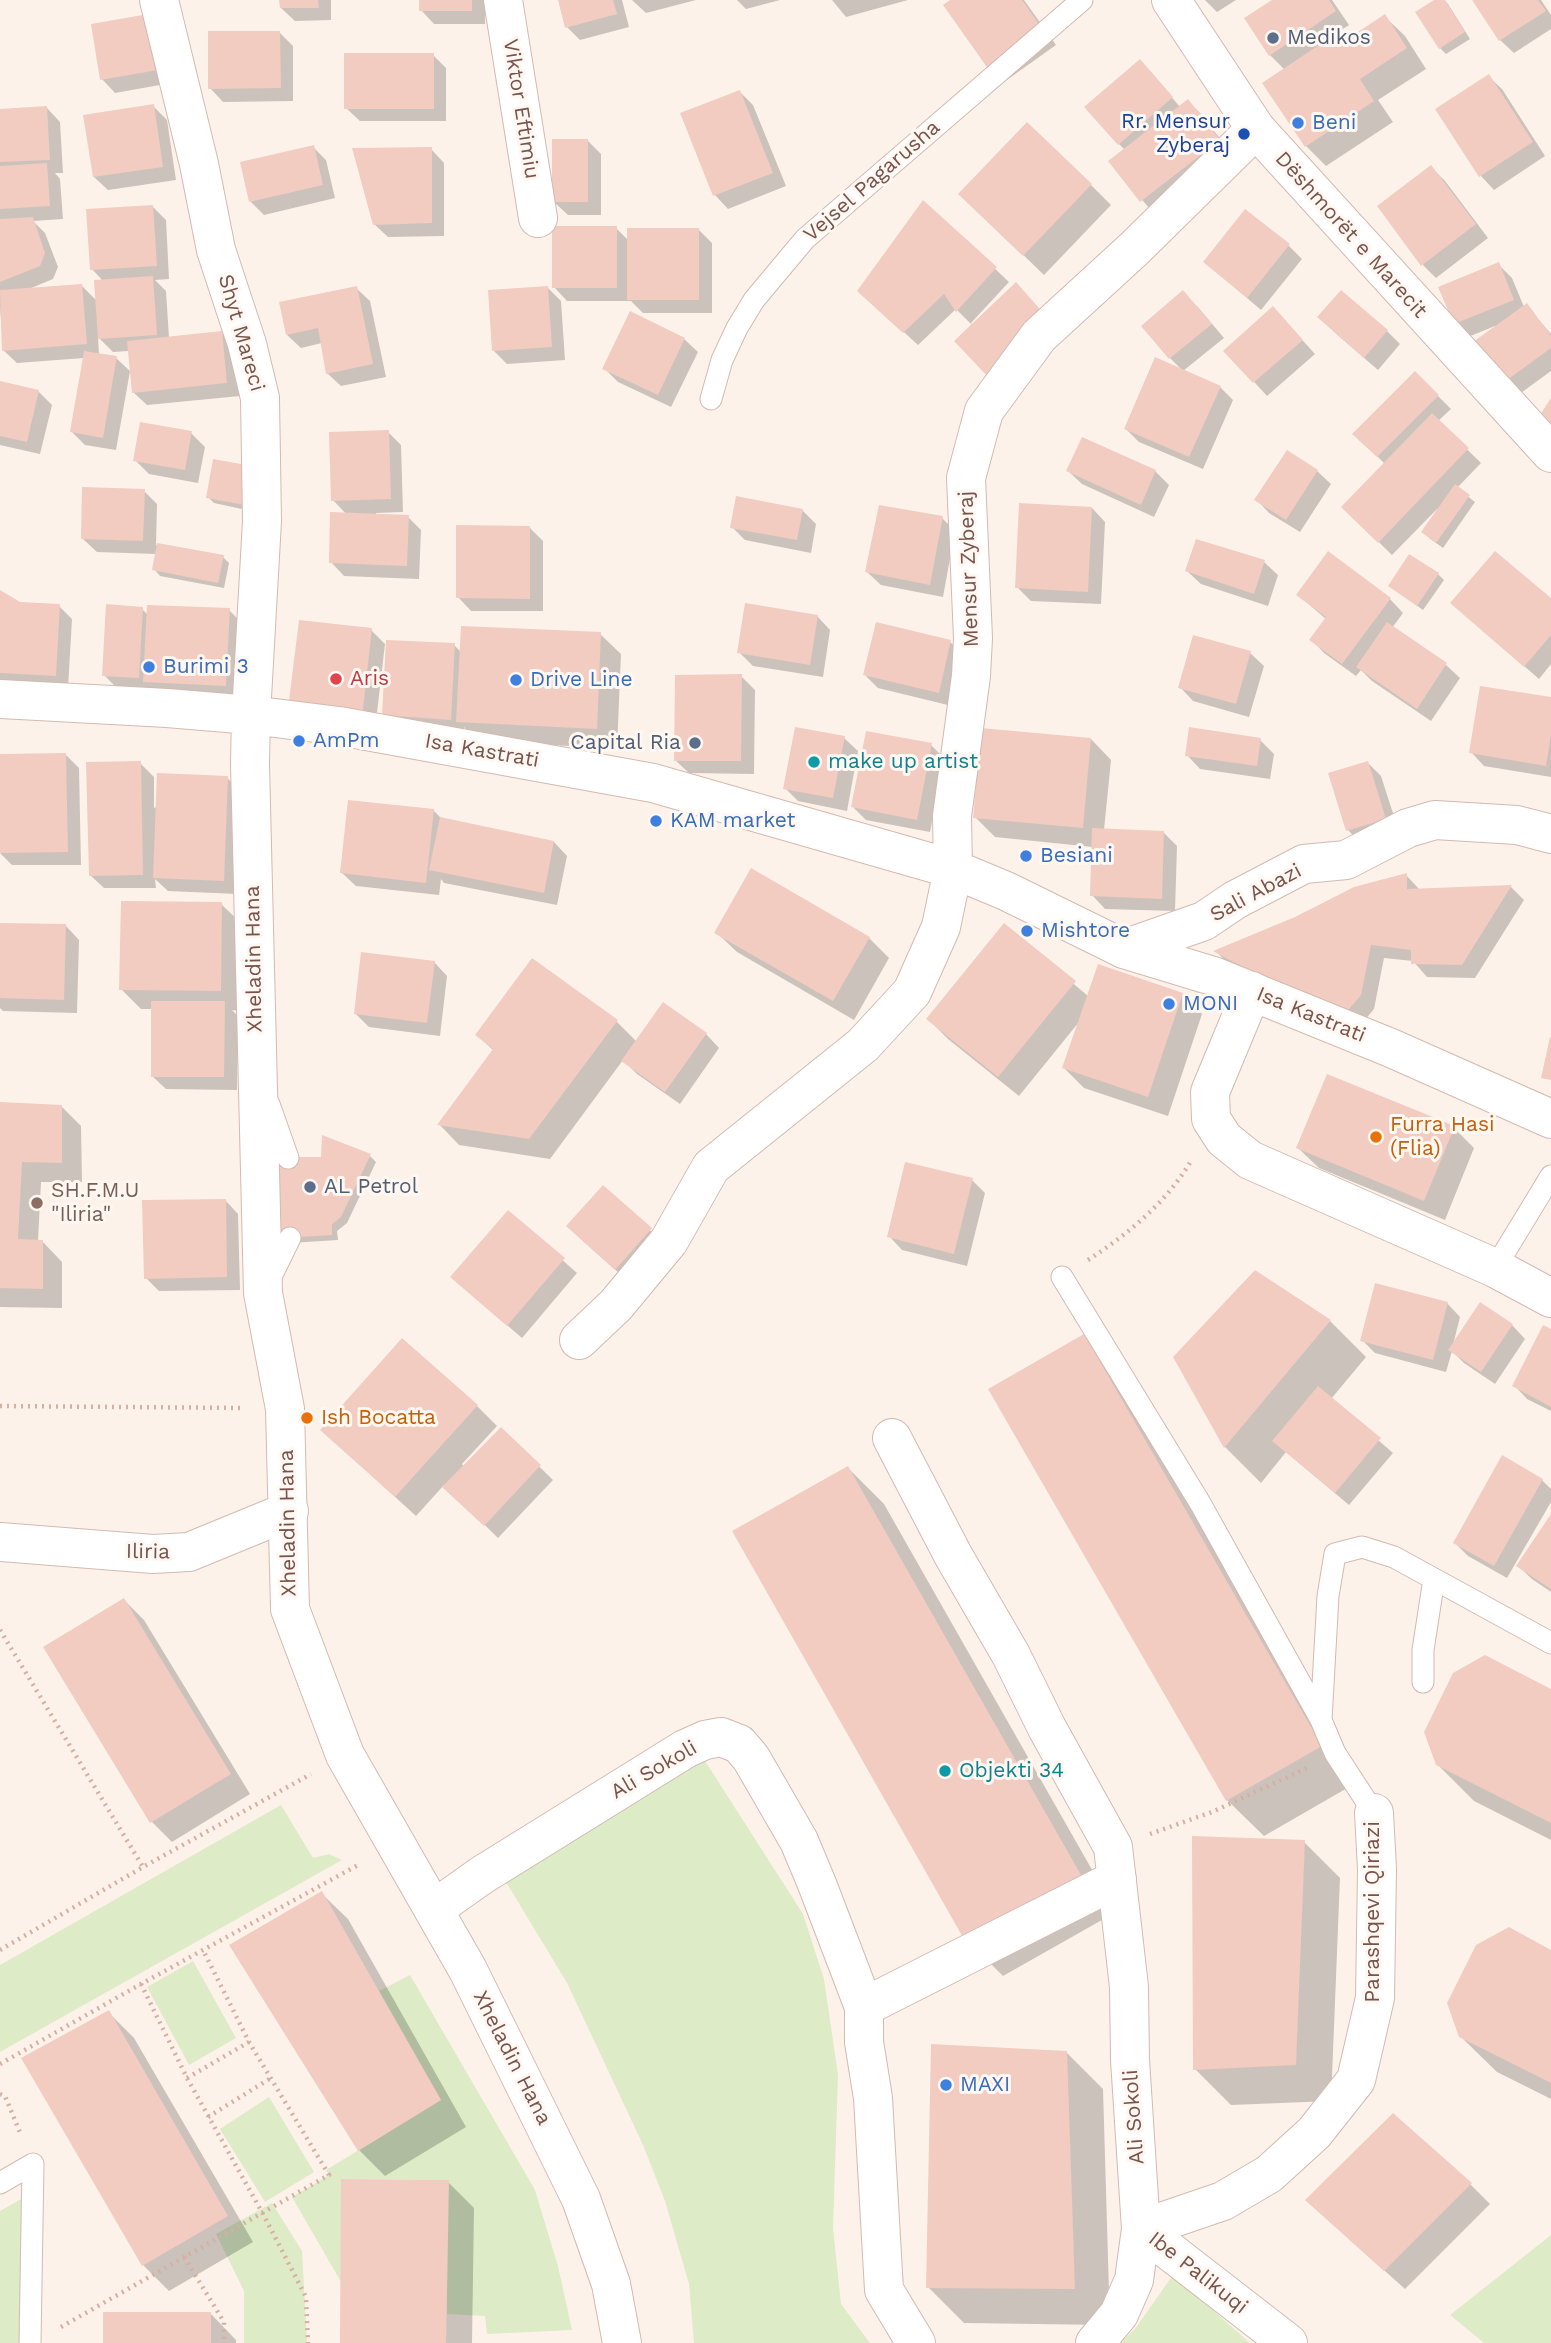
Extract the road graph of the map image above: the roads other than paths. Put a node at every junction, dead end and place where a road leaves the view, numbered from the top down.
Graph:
1 (159, 0) edge
2 (503, 0) edge
3 (1082, 0) edge
4 (1171, 0) edge
5 (1256, 129) junction
6 (538, 219) dead end
7 (711, 400) dead end
8 (1551, 453) edge
9 (0, 699) edge
10 (251, 715) junction
11 (1551, 834) edge
12 (953, 869) junction
13 (1124, 949) junction
14 (1252, 991) junction
15 (256, 1066) junction
16 (1551, 1119) edge
17 (288, 1158) dead end
18 (1551, 1176) edge
19 (290, 1238) dead end
20 (1495, 1268) junction
21 (1062, 1276) road end
22 (263, 1293) junction
23 (1551, 1298) edge
24 (579, 1340) dead end
25 (892, 1438) dead end
26 (289, 1511) junction
27 (0, 1542) edge
28 (1434, 1579) junction
29 (1551, 1643) edge
30 (1423, 1682) dead end
31 (1321, 1720) junction
32 (1374, 1813) joint
33 (1115, 1863) junction
34 (434, 1909) junction
35 (864, 2007) junction
36 (0, 2183) edge
37 (1141, 2229) junction
38 (30, 2343) edge
39 (622, 2343) edge
40 (916, 2343) edge
41 (1095, 2343) edge
42 (1288, 2343) edge

1 - 10 street, Shyt Mareci
2 - 6 street, Viktor Eftimiu
3 - 7 lane, Vejsel Pagarusha
4 - 5 street, Dëshmorët e Marecit
5 - 8 street, Dëshmorët e Marecit
5 - 12 street, Mensur Zyberaj
9 - 10 street, Isa Kastrati
10 - 12 street, Isa Kastrati
10 - 15 street, Xheladin Hana
11 - 13 street, Sali Abazi
12 - 13 street, Isa Kastrati
12 - 24 street
13 - 14 street, Isa Kastrati
14 - 16 street, Isa Kastrati
14 - 20 street
15 - 17 lane
15 - 22 street, Xheladin Hana
18 - 20 lane
19 - 22 lane
20 - 23 street
21 - 31 lane
22 - 26 street, Xheladin Hana
25 - 33 street, Ali Sokoli
26 - 27 street, Iliria
26 - 34 street, Xheladin Hana
28 - 29 lane, Parashqevi Qiriazi
28 - 30 lane
28 - 31 lane, Parashqevi Qiriazi
31 - 32 lane, Parashqevi Qiriazi
32 - 37 street, Parashqevi Qiriazi
33 - 35 street
33 - 37 street, Ali Sokoli
34 - 35 street, Ali Sokoli
34 - 39 street, Xheladin Hana
35 - 40 street, Ali Sokoli
36 - 38 lane
37 - 41 street, Ali Sokoli
37 - 42 street, Ibe Palikuqi

